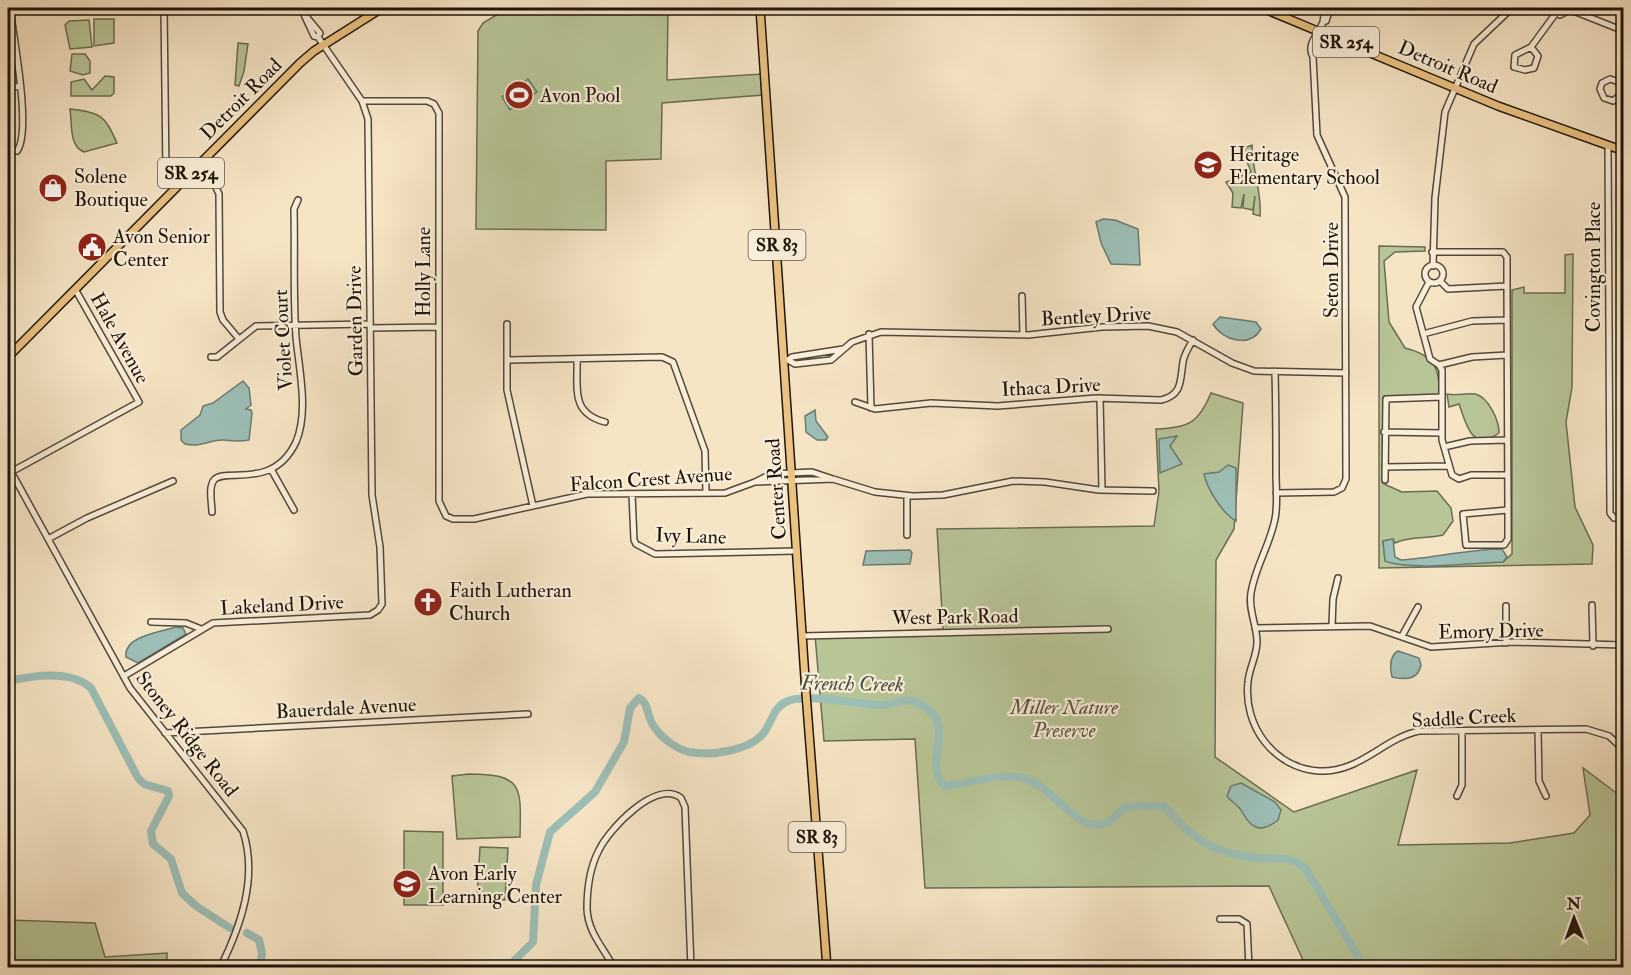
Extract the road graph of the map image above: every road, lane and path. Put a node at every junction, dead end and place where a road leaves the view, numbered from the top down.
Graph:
1 (9, 8) edge
2 (164, 8) edge
3 (301, 8) edge
4 (382, 8) edge
5 (760, 8) edge
6 (1262, 8) edge
7 (1324, 8) edge
8 (1330, 8) edge
9 (1512, 8) edge
10 (1551, 8) edge
11 (1571, 9) edge
12 (1556, 13) junction
13 (1323, 22) junction
14 (1623, 32) edge
15 (1317, 35) junction
16 (1623, 38) edge
17 (323, 45) junction
18 (1531, 47) junction
19 (1619, 82) junction
20 (8, 86) edge
21 (20, 87) junction
22 (1455, 88) junction
23 (362, 101) junction
24 (1608, 145) junction
25 (17, 151) dead end
26 (1623, 151) edge
27 (197, 166) junction
28 (176, 188) junction
29 (298, 200) dead end
30 (1432, 252) junction
31 (1433, 266) junction
32 (1440, 281) junction
33 (1429, 282) junction
34 (1507, 286) junction
35 (75, 289) junction
36 (1022, 296) dead end
37 (1507, 320) junction
38 (507, 324) dead end
39 (296, 325) junction
40 (370, 326) junction
41 (438, 327) junction
42 (869, 334) junction
43 (1423, 334) junction
44 (1023, 335) junction
45 (239, 339) junction
46 (1193, 340) junction
47 (1507, 355) junction
48 (8, 357) edge
49 (211, 357) dead end
50 (577, 359) junction
51 (507, 360) junction
52 (786, 360) junction
53 (1439, 365) junction
54 (1275, 373) junction
55 (1346, 373) junction
56 (1442, 397) junction
57 (1100, 398) junction
58 (855, 402) dead end
59 (871, 408) junction
60 (605, 422) dead end
61 (1384, 432) junction
62 (1442, 433) junction
63 (1507, 440) junction
64 (1444, 447) junction
65 (1449, 466) junction
66 (1385, 468) junction
67 (9, 469) edge
68 (271, 469) junction
69 (792, 473) junction
70 (1508, 475) junction
71 (833, 479) junction
72 (1385, 480) dead end
73 (173, 481) dead end
74 (755, 482) junction
75 (792, 482) junction
76 (1102, 490) junction
77 (1153, 491) dead end
78 (706, 493) junction
79 (1276, 493) junction
80 (632, 494) junction
81 (907, 496) junction
82 (533, 506) junction
83 (294, 510) dead end
84 (1508, 510) junction
85 (212, 512) dead end
86 (443, 513) joint
87 (1623, 518) edge
88 (908, 535) dead end
89 (48, 539) junction
90 (797, 551) junction
91 (1338, 578) dead end
92 (1592, 604) dead end
93 (1506, 606) dead end
94 (1418, 607) dead end
95 (367, 615) joint
96 (151, 621) dead end
97 (1332, 626) junction
98 (1255, 628) junction
99 (201, 629) junction
100 (1108, 629) dead end
101 (802, 636) junction
102 (1402, 636) junction
103 (1506, 643) junction
104 (1593, 645) junction
105 (1623, 645) edge
106 (124, 676) junction
107 (528, 714) dead end
108 (1538, 730) junction
109 (1462, 731) junction
110 (165, 733) junction
111 (1623, 734) edge
112 (1616, 742) junction
113 (1623, 750) edge
114 (1457, 796) dead end
115 (1546, 796) dead end
116 (1220, 919) dead end
117 (220, 968) edge
118 (614, 968) edge
119 (691, 968) edge
120 (827, 968) edge
121 (1249, 968) edge

1 - 21 street
2 - 28 street
3 - 17 street, Garden Drive
4 - 17 main road, Detroit Road / SR 254
5 - 52 main road, Center Road / SR 83
6 - 15 main road, Detroit Road / SR 254
7 - 13 street
8 - 13 street, Seton Drive
9 - 22 street
10 - 12 street
11 - 12 street
11 - 14 street
12 - 18 street
13 - 15 street, Seton Drive
15 - 22 main road, Detroit Road / SR 254
15 - 55 street, Seton Drive
16 - 19 street
17 - 23 street, Garden Drive
17 - 27 main road, Detroit Road / SR 254
18 - 18 street
19 - 19 street
20 - 21 street
21 - 25 street
22 - 24 main road, Detroit Road / SR 254
22 - 30 street
23 - 40 street, Garden Drive
23 - 41 street, Holly Lane
24 - 26 main road, Detroit Road / SR 254
24 - 87 street, Covington Place
27 - 28 main road, Detroit Road / SR 254
27 - 45 street
28 - 35 main road, Detroit Road / SR 254
29 - 39 street, Violet Court
30 - 31 street
30 - 34 street
31 - 32 street
31 - 33 street
32 - 33 street
32 - 34 street
33 - 43 street
34 - 37 street
35 - 48 main road, Detroit Road / SR 254
35 - 67 street, Hale Avenue
36 - 44 street
37 - 43 street
37 - 47 street
38 - 51 street
39 - 40 street
39 - 45 street
39 - 68 street, Violet Court
40 - 41 street
40 - 95 street, Garden Drive
41 - 86 street, Holly Lane
42 - 44 street, Bentley Drive
42 - 52 street, Bentley Drive
42 - 59 street
43 - 53 street
44 - 46 street, Bentley Drive
45 - 49 street
46 - 54 street, Bentley Drive
46 - 57 street, Ithaca Drive
47 - 53 street
47 - 63 street
50 - 51 street
50 - 60 street
50 - 78 street
51 - 82 street
52 - 69 main road, Center Road / SR 83
53 - 56 street
54 - 55 street, Bentley Drive
54 - 79 street, Saddle Creek
55 - 79 street, Seton Drive
56 - 61 street
56 - 62 street
57 - 59 street, Ithaca Drive
57 - 76 street
58 - 59 street, Ithaca Drive
61 - 62 street
61 - 66 street
62 - 64 street
63 - 64 street
63 - 70 street
64 - 65 street
65 - 66 street
65 - 70 street
66 - 72 street
67 - 89 street, Stoney Ridge Road
68 - 83 street
68 - 85 street
69 - 71 street, Falcon Crest Avenue
69 - 74 street, Falcon Crest Avenue
69 - 75 main road, Center Road / SR 83
70 - 84 street
71 - 75 street, Falcon Crest Avenue
71 - 81 street, Falcon Crest Avenue
73 - 89 street
74 - 75 street, Falcon Crest Avenue
74 - 78 street, Falcon Crest Avenue
75 - 90 main road, Center Road / SR 83
76 - 77 street, Falcon Crest Avenue
76 - 81 street, Falcon Crest Avenue
78 - 80 street, Falcon Crest Avenue
79 - 98 street, Saddle Creek
80 - 82 street, Falcon Crest Avenue
80 - 90 street, Ivy Lane
81 - 88 street
82 - 86 street, Falcon Crest Avenue
84 - 84 street
89 - 106 street, Stoney Ridge Road
90 - 101 main road, Center Road / SR 83
91 - 97 street
92 - 104 street
93 - 103 street
94 - 102 street
95 - 99 street, Lakeland Drive
96 - 99 street, Lakeland Drive
97 - 98 street, Emory Drive
97 - 102 street, Emory Drive
98 - 109 street, Saddle Creek
99 - 106 street, Lakeland Drive
100 - 101 street, West Park Road
101 - 120 main road, Center Road / SR 83
102 - 103 street, Emory Drive
103 - 104 street, Emory Drive
104 - 105 street, Emory Drive
106 - 110 street, Stoney Ridge Road
107 - 110 street, Bauerdale Avenue
108 - 109 street, Saddle Creek
108 - 112 street, Saddle Creek
108 - 115 street
109 - 114 street
110 - 117 street, Stoney Ridge Road
111 - 112 street
112 - 113 street, Saddle Creek
116 - 121 street
118 - 119 street

